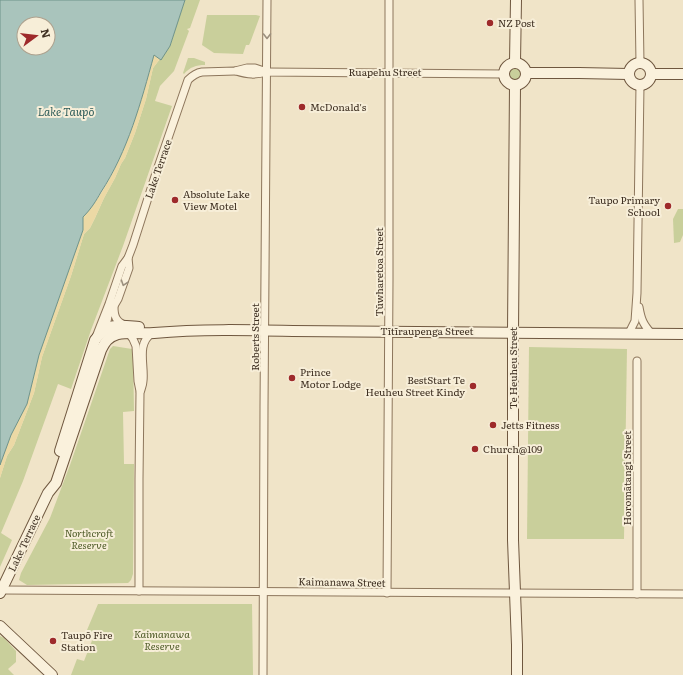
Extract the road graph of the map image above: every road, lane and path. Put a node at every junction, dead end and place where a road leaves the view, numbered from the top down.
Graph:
1 (267, 0) edge
2 (389, 0) edge
3 (516, 0) edge
4 (639, 0) edge
5 (515, 62) junction
6 (640, 63) junction
7 (267, 72) junction
8 (389, 72) junction
9 (526, 73) junction
10 (503, 74) junction
11 (628, 74) junction
12 (652, 74) junction
13 (683, 74) edge
14 (188, 80) joint
15 (514, 85) junction
16 (640, 85) junction
17 (128, 258) junction
18 (637, 293) junction
19 (114, 307) junction
20 (106, 329) junction
21 (126, 329) junction
22 (265, 330) junction
23 (170, 331) junction
24 (389, 331) junction
25 (513, 332) junction
26 (152, 333) junction
27 (629, 333) junction
28 (650, 334) junction
29 (683, 334) edge
30 (95, 340) junction
31 (638, 361) dead end
32 (140, 394) junction
33 (83, 404) junction
34 (48, 493) junction
35 (139, 591) junction
36 (263, 591) junction
37 (1, 592) edge
38 (387, 593) junction
39 (515, 594) junction
40 (637, 594) junction
41 (683, 594) edge
42 (0, 626) edge
43 (52, 675) edge
44 (263, 675) edge
45 (517, 675) edge

1 -> 7 street, Roberts Street
2 - 8 street, Tūwharetoa Street
3 - 5 main road
4 - 6 street
5 - 9 main road
5 - 10 main road
6 - 11 main road
6 - 12 main road
7 - 8 street, Ruapehu Street
7 - 14 street, Ruapehu Street
7 - 22 street, Roberts Street
8 - 10 street, Ruapehu Street
8 - 24 street, Tūwharetoa Street
9 - 11 main road
9 - 15 main road
10 - 15 main road
11 - 16 main road
12 - 13 main road
12 - 16 main road
14 - 17 street, Lake Terrace
15 - 25 main road, Te Heuheu Street
16 - 18 street
17 -> 19 street, Lake Terrace
17 - 30 street, Lake Terrace
18 - 27 street
18 - 28 street
19 - 20 street, Lake Terrace
19 - 21 street
20 - 21 main road, Tītīraupenga Street
20 - 30 main road, Lake Terrace
20 - 33 street, Lake Terrace
21 - 23 main road, Tītīraupenga Street
21 - 26 main road, Tītīraupenga Street
21 - 32 street
21 - 33 main road, Lake Terrace
22 - 23 main road, Tītīraupenga Street
22 - 24 main road, Tītīraupenga Street
22 - 36 street, Roberts Street
23 - 26 main road, Tītīraupenga Street
24 - 25 main road, Tītīraupenga Street
24 - 38 street, Tūwharetoa Street
25 - 27 main road, Tītīraupenga Street
25 - 39 main road, Te Heuheu Street
26 - 32 street
27 - 28 main road, Tītīraupenga Street
28 - 29 main road, Tītīraupenga Street
30 - 34 main road, Lake Terrace
31 - 40 street, Horomātangi Street
32 - 35 street
33 - 34 main road, Lake Terrace
34 - 37 main road, Lake Terrace
35 - 36 street, Kaimanawa Street
35 - 37 street, Kaimanawa Street
36 - 38 street, Kaimanawa Street
36 - 44 street, Roberts Street
38 - 39 street, Kaimanawa Street
39 - 40 street, Kaimanawa Street
39 - 45 main road, Te Heuheu Street
40 - 41 street, Kaimanawa Street
42 - 43 main road

